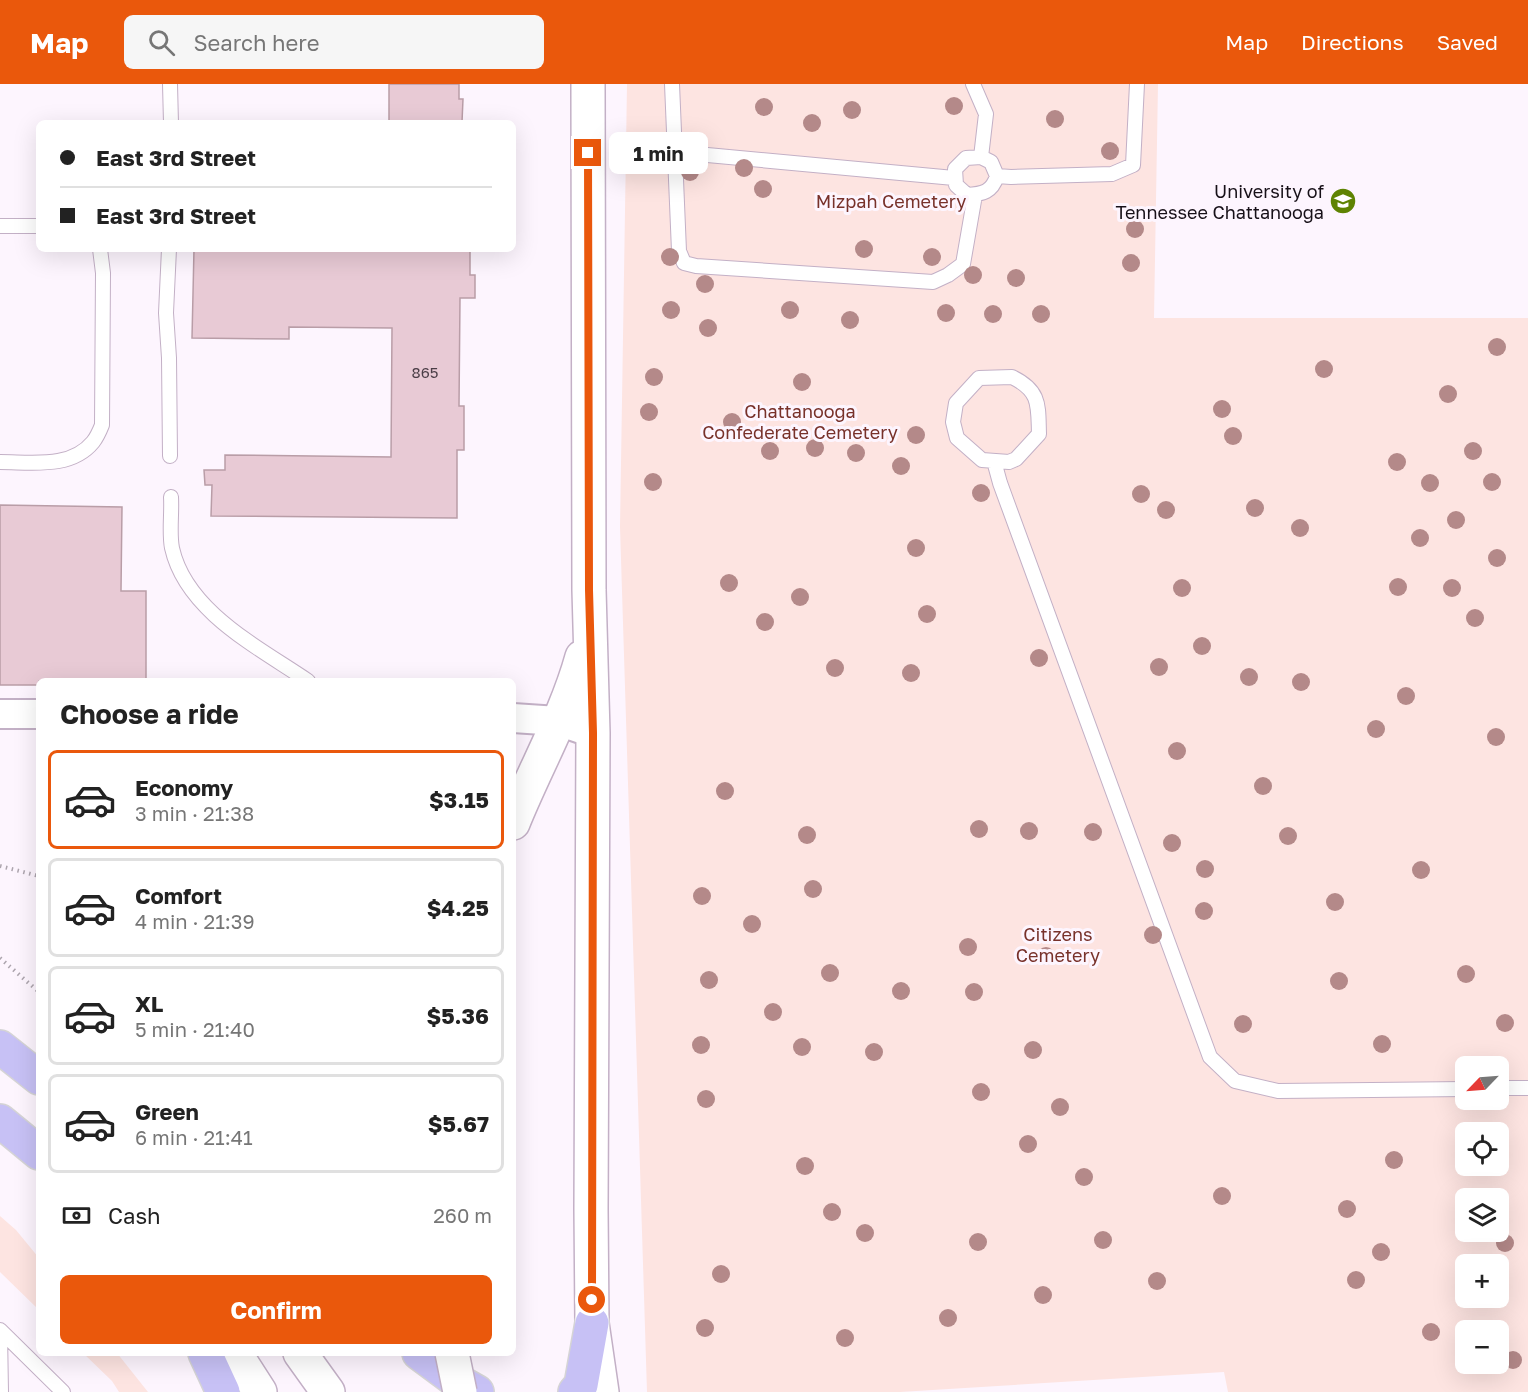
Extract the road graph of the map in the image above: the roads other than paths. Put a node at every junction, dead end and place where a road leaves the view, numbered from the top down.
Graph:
1 (170, 84) edge
2 (588, 84) edge
3 (672, 84) edge
4 (973, 84) edge
5 (1137, 84) edge
6 (171, 120) edge
7 (675, 152) junction
8 (981, 157) junction
9 (997, 176) junction
10 (954, 178) junction
11 (975, 195) junction
12 (0, 226) edge
13 (36, 226) edge
14 (100, 252) edge
15 (169, 252) edge
16 (170, 456) dead end
17 (994, 461) junction
18 (0, 462) edge
19 (171, 497) dead end
20 (589, 590) junction
21 (304, 678) edge
22 (0, 714) edge
23 (36, 714) edge
24 (516, 718) edge
25 (558, 721) junction
26 (593, 733) junction
27 (516, 816) edge
28 (0, 1047) edge
29 (36, 1075) edge
30 (1528, 1088) edge
31 (1455, 1089) edge
32 (1509, 1089) edge
33 (0, 1121) edge
34 (36, 1151) edge
35 (592, 1323) junction
36 (0, 1331) edge
37 (206, 1356) edge
38 (237, 1356) edge
39 (302, 1356) edge
40 (423, 1356) edge
41 (453, 1356) edge
42 (1, 1392) edge
43 (63, 1392) edge
44 (223, 1392) edge
45 (260, 1392) edge
46 (328, 1392) edge
47 (460, 1392) edge
48 (477, 1392) edge
49 (575, 1392) edge
50 (602, 1392) edge

1 - 6 lane
2 - 20 main road
3 - 7 lane
4 - 8 lane
5 - 9 lane
7 - 10 lane
7 - 11 lane
8 - 9 lane
8 - 10 lane
9 - 11 lane
10 - 11 lane
12 - 13 lane
14 - 18 lane
15 - 16 lane
17 - 17 lane
17 - 31 lane
19 - 21 lane
20 - 25 main road
20 - 26 main road
22 - 23 street
24 - 25 street
25 - 26 street
25 - 27 main road
26 - 35 main road
28 - 29 main road
30 - 32 lane
33 - 34 main road
35 - 49 main road
35 - 50 main road
36 - 42 lane
36 - 43 lane
37 - 44 main road
38 - 45 main road
39 - 46 main road
40 - 48 main road
41 - 47 main road, bridge

